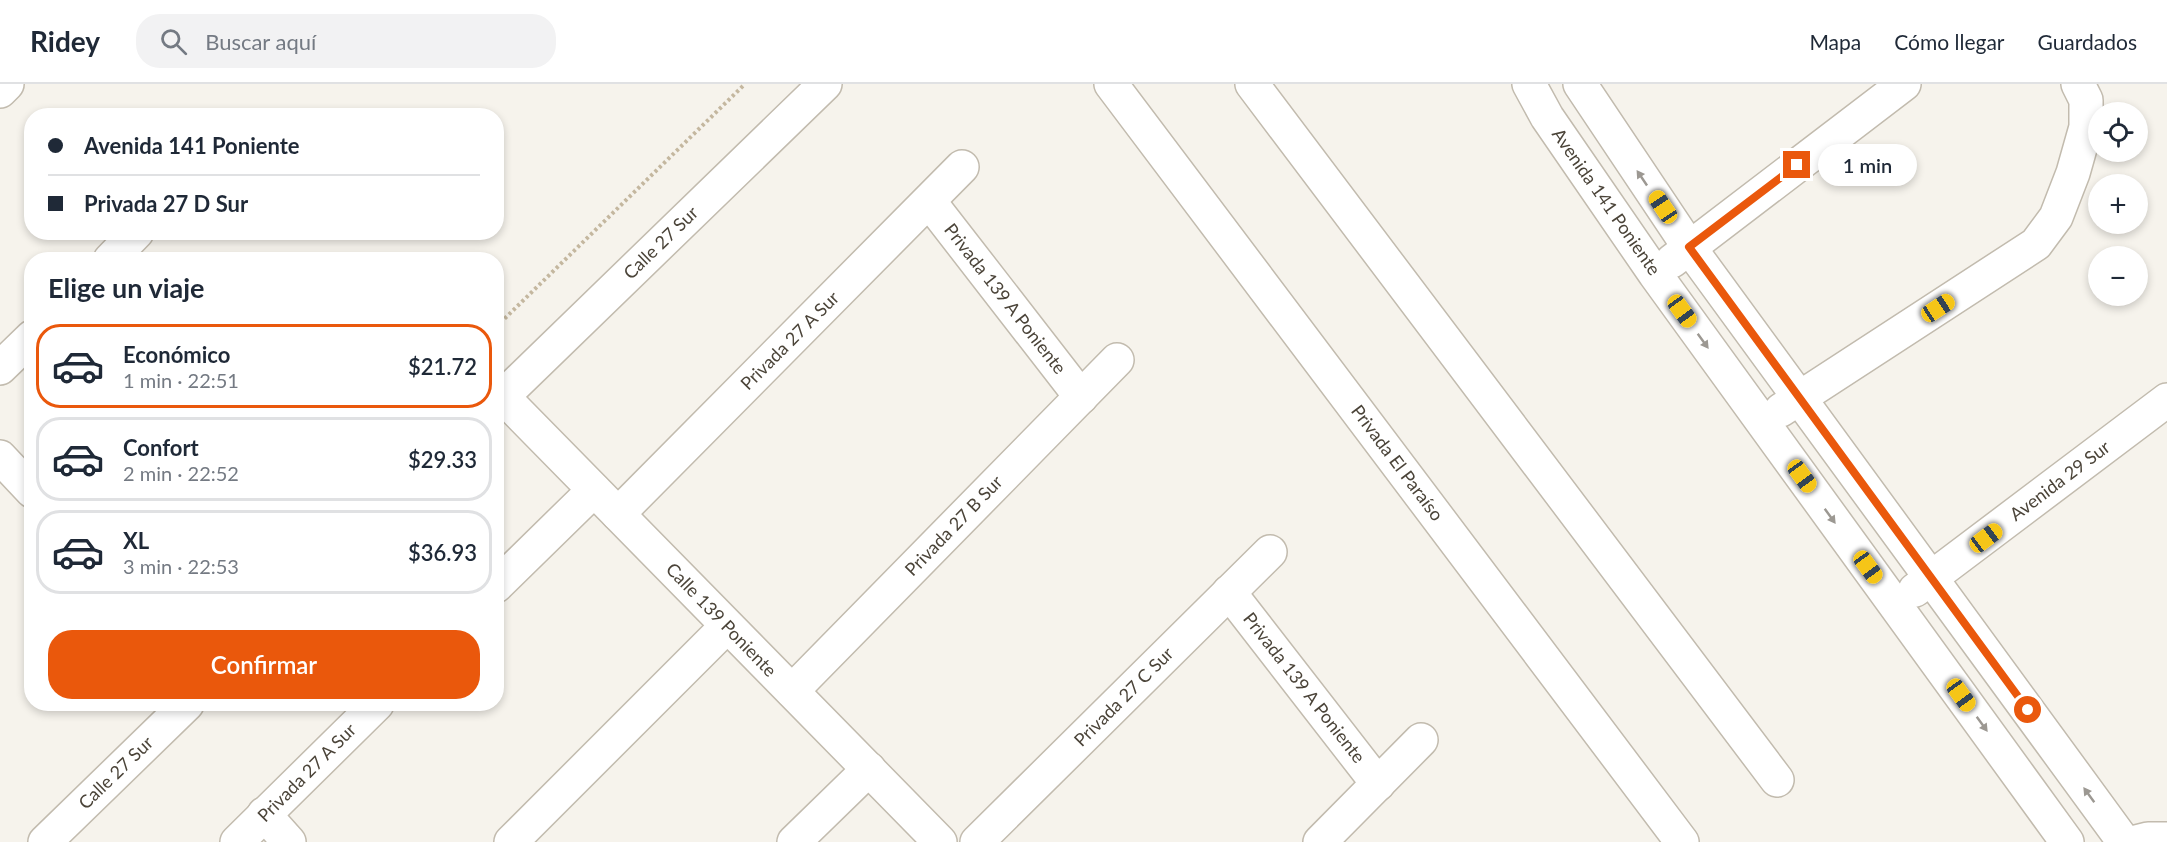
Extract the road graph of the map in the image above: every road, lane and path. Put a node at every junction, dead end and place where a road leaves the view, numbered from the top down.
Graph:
1 (7, 84) edge
2 (746, 84) edge
3 (825, 84) edge
4 (1111, 84) edge
5 (1252, 84) edge
6 (1529, 84) edge
7 (1904, 84) edge
8 (2078, 84) edge
9 (1585, 86) edge
10 (0, 91) edge
11 (1547, 117) junction
12 (962, 167) dead end
13 (929, 201) junction
14 (129, 240) edge
15 (1689, 247) junction
16 (118, 252) edge
17 (1655, 274) junction
18 (504, 319) edge
19 (24, 345) edge
20 (1117, 360) dead end
21 (0, 368) edge
22 (504, 396) edge
23 (1081, 397) junction
24 (1800, 398) junction
25 (2167, 400) edge
26 (504, 404) edge
27 (1762, 422) junction
28 (0, 457) edge
29 (24, 482) edge
30 (594, 490) junction
31 (618, 514) junction
32 (1270, 552) dead end
33 (504, 578) edge
34 (1932, 579) junction
35 (1229, 592) junction
36 (1894, 604) junction
37 (728, 626) junction
38 (792, 691) junction
39 (180, 711) edge
40 (370, 711) edge
41 (1421, 740) dead end
42 (869, 769) junction
43 (1777, 780) dead end
44 (1378, 784) junction
45 (264, 814) junction
46 (2167, 839) edge
47 (45, 842) edge
48 (237, 842) edge
49 (289, 842) edge
50 (511, 842) edge
51 (794, 842) edge
52 (940, 842) edge
53 (977, 842) edge
54 (1320, 842) edge
55 (1682, 842) edge
56 (2067, 842) edge
57 (2124, 842) edge
58 (2136, 842) edge

1 - 10 street
2 - 18 path
3 - 22 street, Calle 27 Sur
4 - 55 street, Privada El Paraíso
5 - 43 street
6 - 11 street, Avenida 141 Poniente
7 - 15 street
8 - 24 street
9 - 11 street
15 -> 9 street
11 - 17 street, Avenida 141 Poniente
12 - 13 street, Privada 27 A Sur
13 - 23 street, Privada 139 A Poniente
13 - 31 street, Privada 27 A Sur
14 - 16 street
15 - 17 street
15 - 24 street
17 -> 27 street, Avenida 141 Poniente
19 - 21 street
20 - 23 street, Privada 27 B Sur
23 - 38 street, Privada 27 B Sur
24 - 27 street
24 - 34 street
25 - 34 street, Avenida 29 Sur
26 - 30 street, Calle 139 Poniente
27 -> 36 street, Avenida 141 Poniente
28 - 29 street
30 - 31 street, Calle 139 Poniente
30 - 33 street
31 - 37 street, Calle 139 Poniente
32 - 35 street, Privada 27 C Sur
34 - 36 street, Avenida 29 Sur
57 -> 34 street
35 - 44 street, Privada 139 A Poniente
35 - 53 street, Privada 27 C Sur
36 -> 56 street, Avenida 141 Poniente
37 - 38 street, Calle 139 Poniente
37 - 50 street
38 - 42 street, Calle 139 Poniente
39 - 47 street, Calle 27 Sur
40 - 45 street, Privada 27 A Sur
41 - 44 street
42 - 51 street
42 - 52 street, Calle 139 Poniente
44 - 54 street
45 - 48 street, Privada 27 A Sur
45 - 49 street
46 - 58 street

